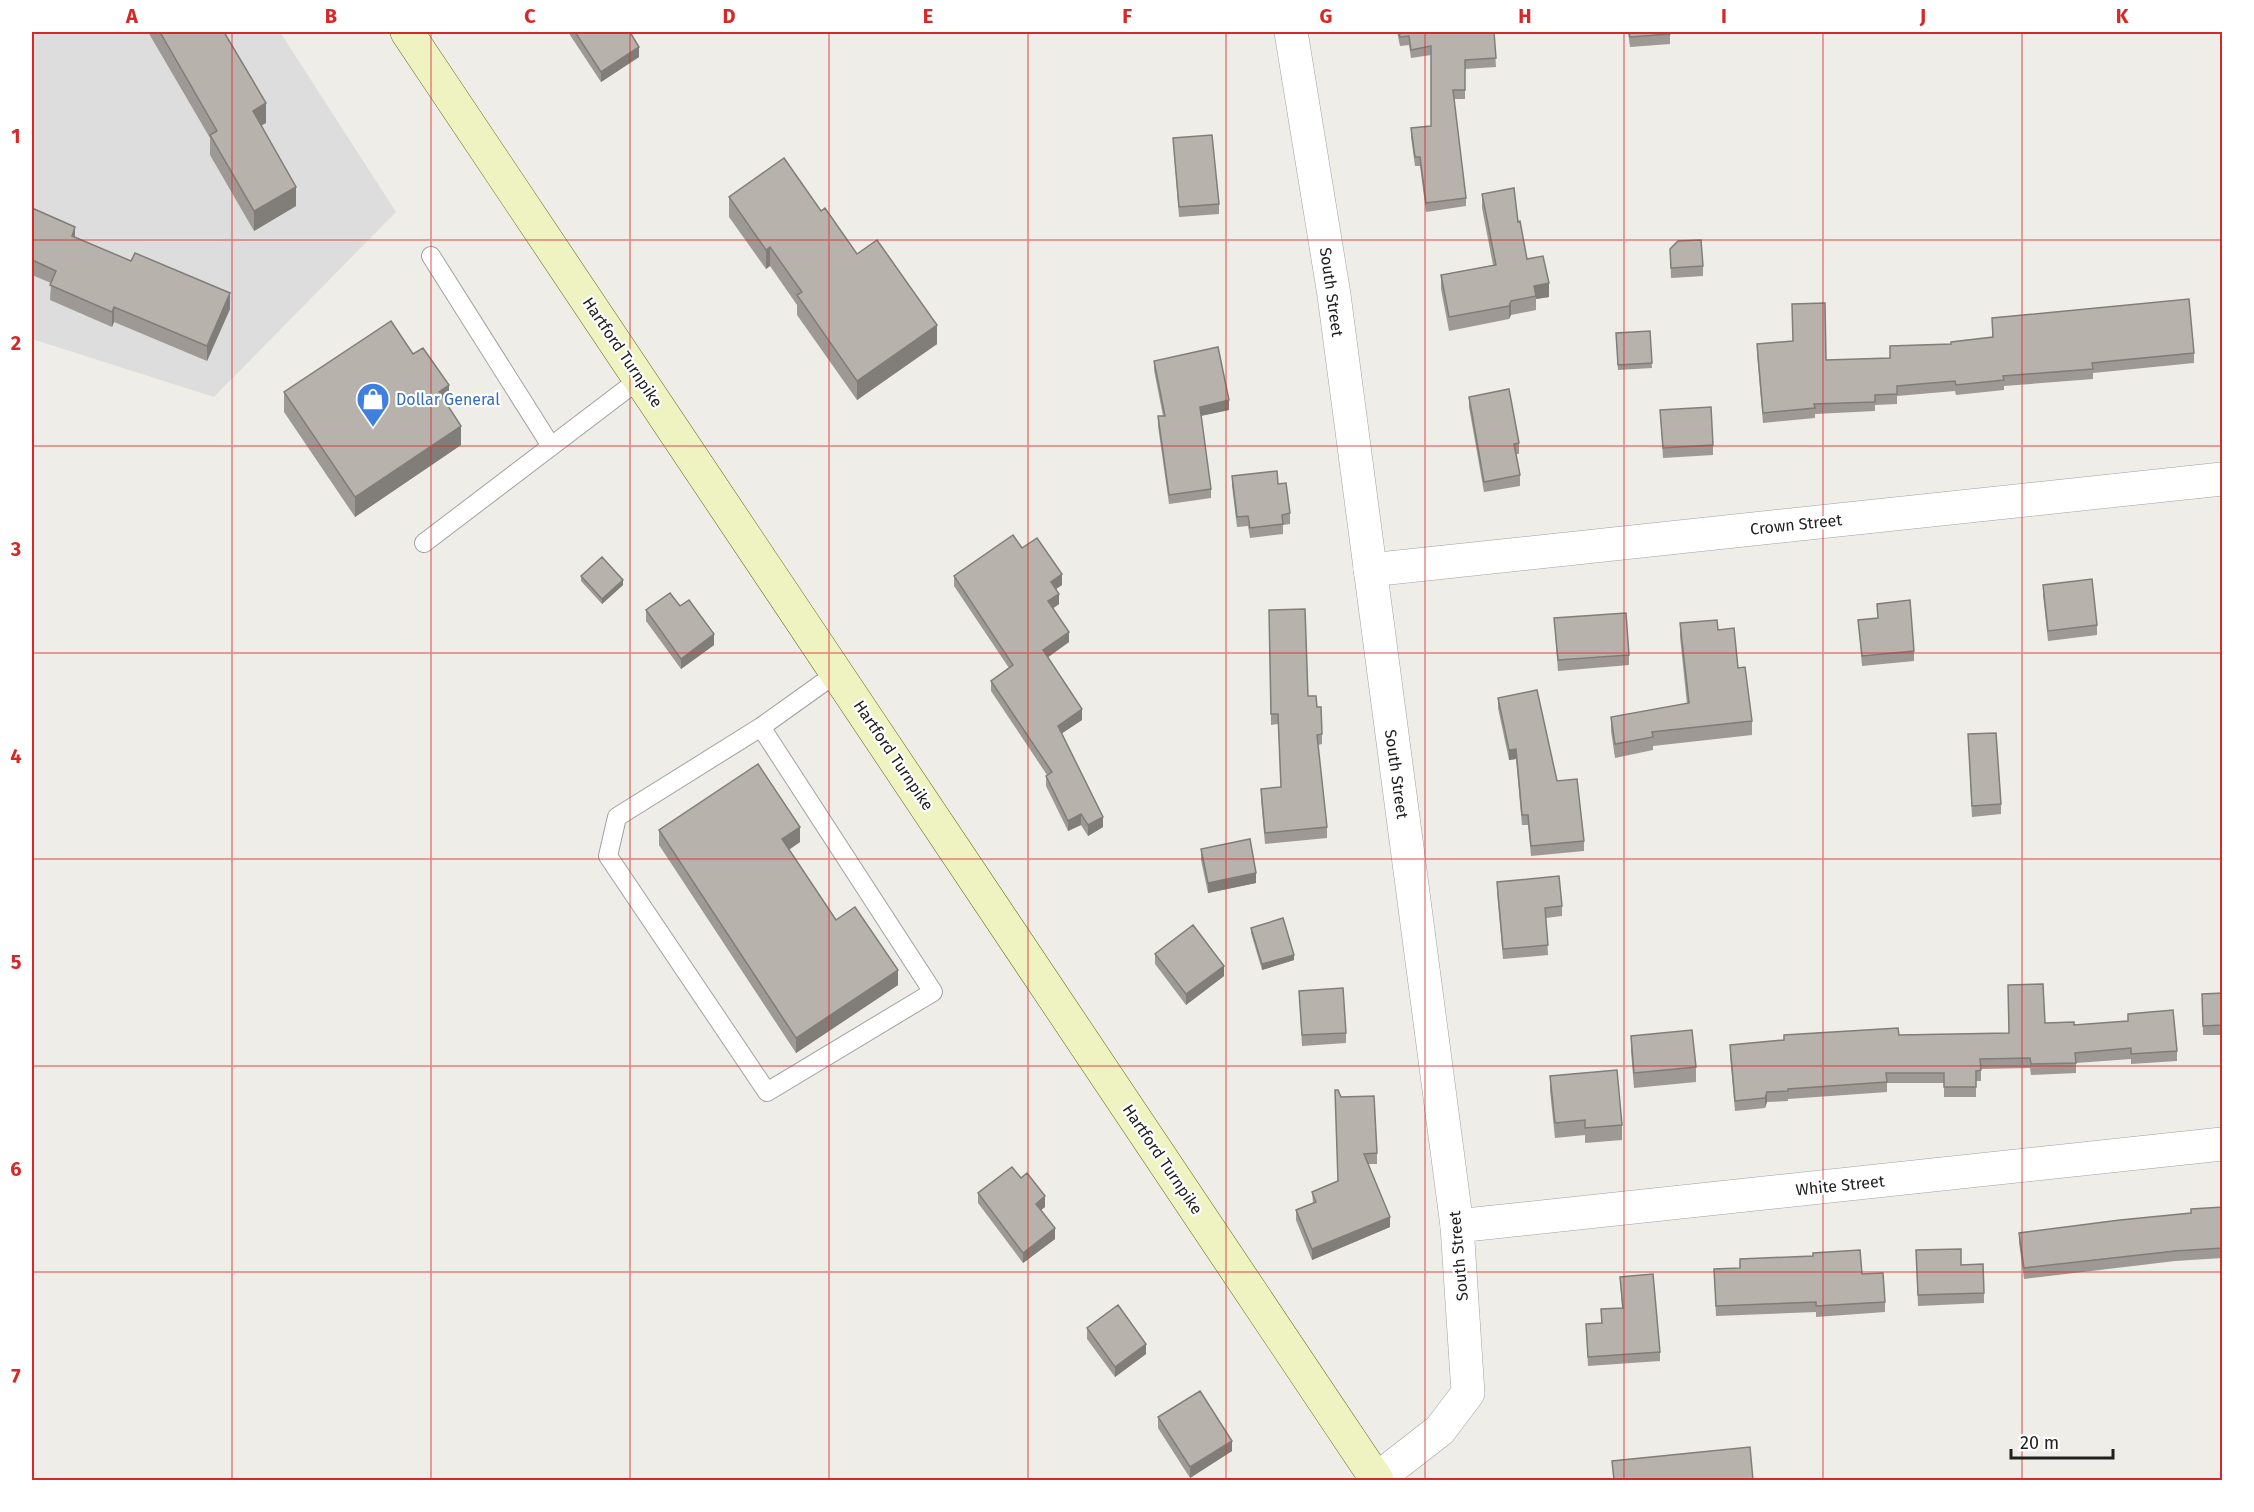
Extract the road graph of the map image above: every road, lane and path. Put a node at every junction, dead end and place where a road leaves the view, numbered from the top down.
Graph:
1 (407, 32) edge
2 (1291, 32) edge
3 (431, 256) dead end
4 (640, 378) junction
5 (551, 446) junction
6 (2223, 479) edge
7 (424, 543) dead end
8 (1370, 570) junction
9 (838, 672) junction
10 (761, 727) junction
11 (2223, 1144) edge
12 (1457, 1226) junction
13 (1377, 1480) edge

1 - 4 main road, Hartford Turnpike
2 - 8 street, South Street
3 - 5 lane
4 - 5 lane
4 - 9 main road, Hartford Turnpike
5 - 7 lane
6 - 8 street, Crown Street
8 - 12 street, South Street
9 - 10 lane
9 - 13 main road, Hartford Turnpike
10 - 10 lane
11 - 12 street, White Street
12 - 13 street, South Street

